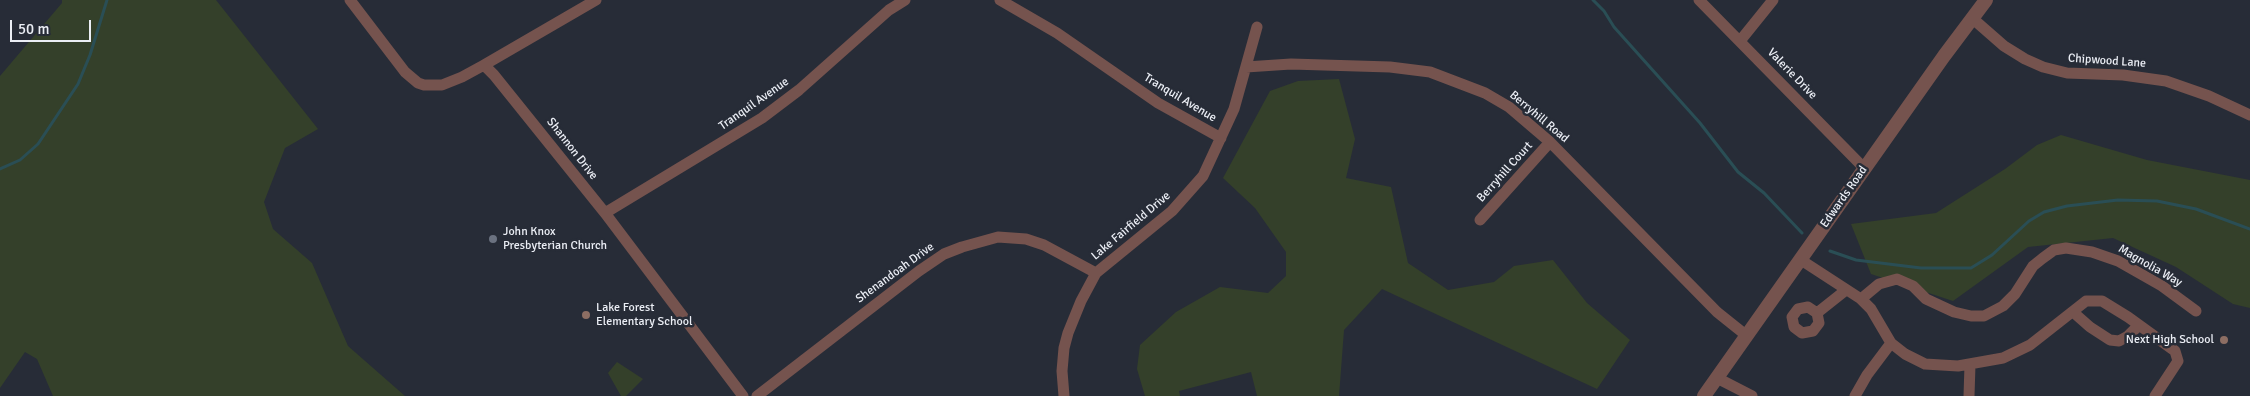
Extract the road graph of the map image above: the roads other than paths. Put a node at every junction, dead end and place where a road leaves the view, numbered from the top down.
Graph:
1 (350, 0) edge
2 (596, 0) edge
3 (904, 0) edge
4 (1000, 0) edge
5 (1699, 0) edge
6 (1773, 0) edge
7 (1986, 0) edge
8 (1972, 18) junction
9 (1257, 27) dead end
10 (1740, 41) junction
11 (484, 65) junction
12 (1246, 67) junction
13 (2250, 115) edge
14 (1221, 138) junction
15 (1550, 142) junction
16 (1864, 168) junction
17 (605, 213) junction
18 (1480, 220) dead end
19 (1801, 260) junction
20 (1096, 273) junction
21 (1846, 290) junction
22 (1861, 299) junction
23 (2196, 311) dead end
24 (2073, 312) junction
25 (1817, 313) dead end
26 (2139, 325) junction
27 (1747, 336) junction
28 (1891, 344) junction
29 (1970, 365) junction
30 (1717, 378) junction
31 (743, 396) edge
32 (757, 396) edge
33 (1064, 396) edge
34 (1704, 396) edge
35 (1752, 396) edge
36 (1855, 396) edge
37 (1969, 396) edge
38 (2155, 396) edge

1 - 11 street
2 - 11 street
3 - 17 street, Tranquil Avenue
4 - 14 street, Tranquil Avenue
5 - 10 street, Valerie Drive
6 - 10 street
7 - 8 street, Edwards Road
8 - 13 street, Chipwood Lane
8 - 16 street, Edwards Road
9 - 12 street, Lake Fairfield Drive
10 - 16 street, Valerie Drive
11 - 17 street, Shannon Drive
12 - 14 street, Lake Fairfield Drive
12 - 15 street, Berryhill Road
14 - 20 street, Lake Fairfield Drive
15 - 18 street, Berryhill Court
15 - 27 street, Berryhill Road
16 - 19 street, Edwards Road
17 - 31 street, Shannon Drive
19 - 21 street
19 - 27 street, Edwards Road
20 - 32 street, Shenandoah Drive
20 - 33 street, Lake Fairfield Drive
21 - 22 street
21 - 25 street
22 - 23 street, Magnolia Way
22 - 28 street
24 - 26 street
24 - 26 street
24 - 29 street
26 - 38 street
27 - 30 street, Edwards Road
28 - 29 street
28 - 36 street
29 - 37 street
30 - 34 street, Edwards Road
30 - 35 street

